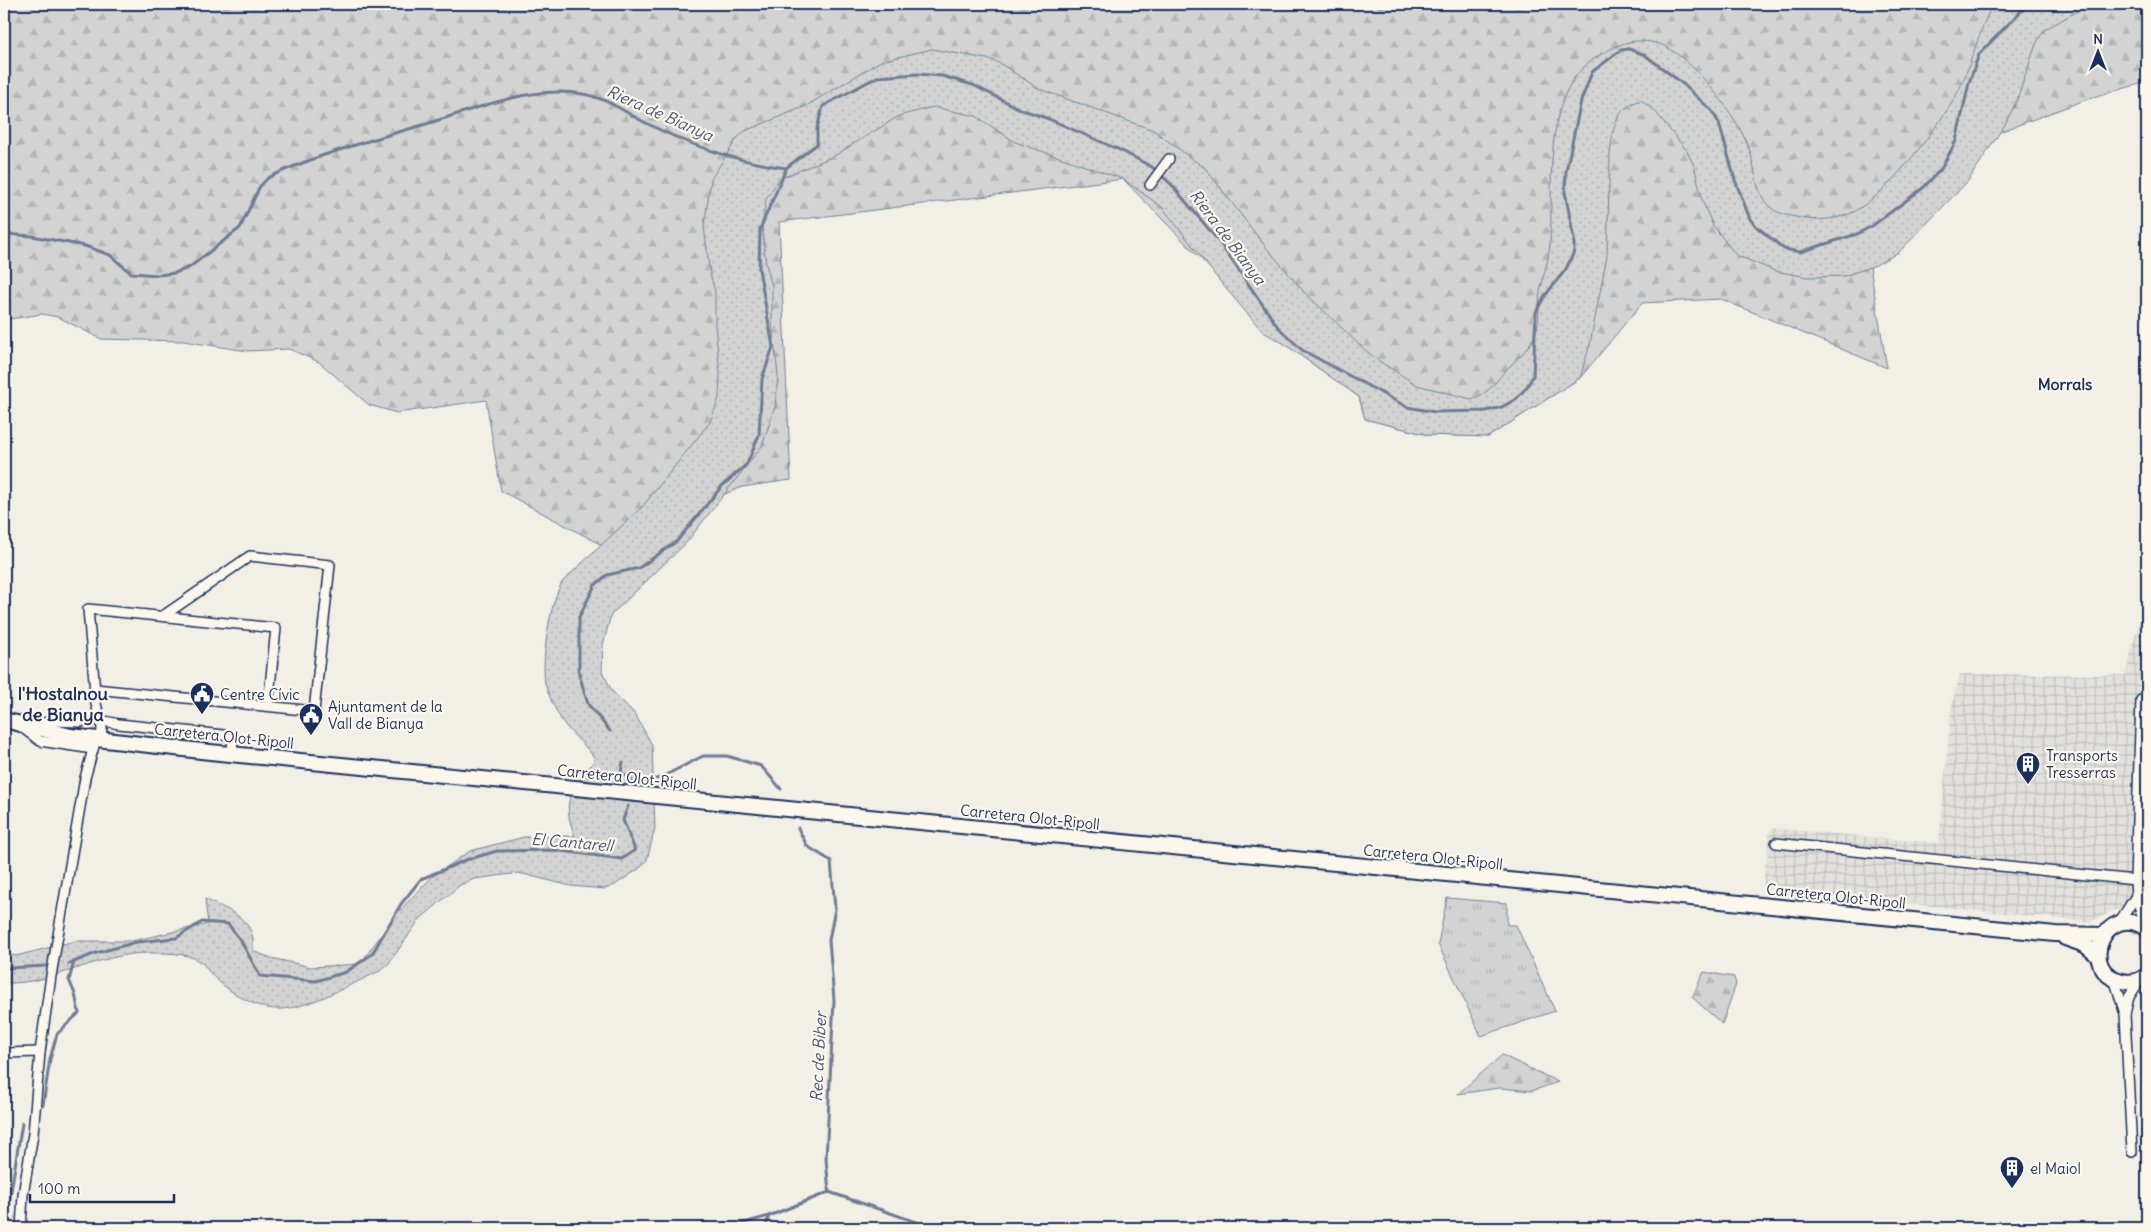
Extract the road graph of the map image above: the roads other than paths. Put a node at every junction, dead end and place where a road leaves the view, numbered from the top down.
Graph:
1 (1169, 159) dead end
2 (1150, 185) dead end
3 (163, 616) junction
4 (96, 689) junction
5 (2141, 700) dead end
6 (96, 704) junction
7 (268, 706) junction
8 (4, 720) edge
9 (101, 720) junction
10 (86, 721) junction
11 (18, 724) junction
12 (38, 729) junction
13 (94, 742) junction
14 (232, 753) junction
15 (2137, 794) junction
16 (2147, 794) edge
17 (1776, 843) dead end
18 (2135, 880) junction
19 (2136, 896) junction
20 (2118, 924) junction
21 (2147, 929) edge
22 (2055, 934) junction
23 (2103, 935) junction
24 (2098, 956) junction
25 (2143, 977) edge
26 (2114, 978) junction
27 (2126, 1014) junction
28 (40, 1052) junction
29 (4, 1053) edge
30 (2132, 1152) dead end
31 (21, 1228) edge

1 - 2 street
3 - 4 street
3 - 7 street
3 - 7 street
4 - 6 street
4 - 7 street
5 - 15 street
6 - 9 street
6 - 10 street
8 - 11 main road, Carretera Olot-Ripoll
9 - 10 street
9 - 13 street
9 - 14 street
10 - 12 street
10 - 13 street
11 - 12 main road, Carretera Olot-Ripoll
11 - 13 street
12 - 13 main road, Carretera Olot-Ripoll
13 - 14 main road, Carretera Olot-Ripoll
13 - 28 street
14 - 22 main road, Carretera Olot-Ripoll
15 - 16 street
15 - 18 street
17 - 18 street
18 - 19 street
19 - 20 street
19 - 21 street
20 - 21 main road
20 - 23 main road
22 - 23 main road, Carretera Olot-Ripoll
22 - 24 main road, Carretera Olot-Ripoll
23 - 24 main road
24 - 26 main road
25 - 26 main road
25 - 27 street
26 - 27 street
27 - 30 street
28 - 29 street
28 - 31 street

